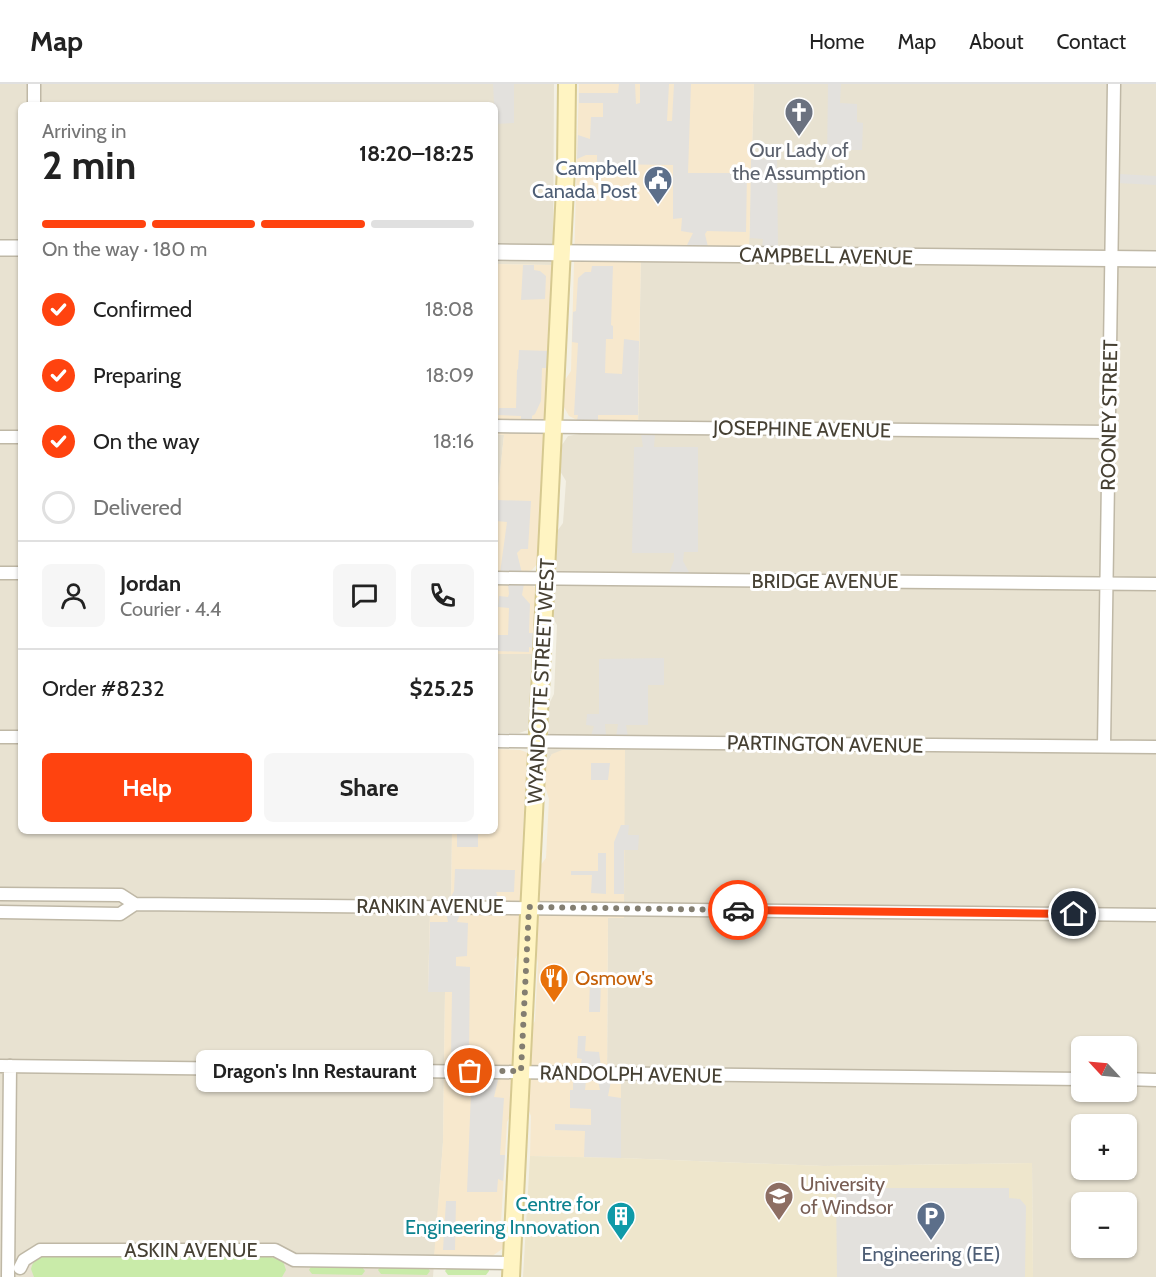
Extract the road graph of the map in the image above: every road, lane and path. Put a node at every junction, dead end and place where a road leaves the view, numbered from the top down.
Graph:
1 (34, 84) edge
2 (567, 84) edge
3 (1114, 84) edge
4 (34, 102) edge
5 (0, 248) edge
6 (18, 248) edge
7 (498, 252) edge
8 (562, 253) junction
9 (1112, 259) junction
10 (1156, 259) edge
11 (498, 426) edge
12 (553, 426) junction
13 (1109, 432) junction
14 (0, 437) edge
15 (18, 437) edge
16 (0, 573) edge
17 (18, 573) edge
18 (498, 578) edge
19 (546, 579) junction
20 (1106, 584) junction
21 (1156, 584) edge
22 (0, 736) edge
23 (18, 737) edge
24 (498, 741) edge
25 (538, 741) junction
26 (1104, 746) junction
27 (1156, 747) edge
28 (0, 894) edge
29 (135, 904) junction
30 (529, 907) junction
31 (0, 912) edge
32 (1156, 915) edge
33 (5, 1066) edge
34 (521, 1071) junction
35 (1071, 1079) edge
36 (1137, 1079) edge
37 (1156, 1080) edge
38 (511, 1270) edge
39 (12, 1272) edge

1 - 4 street
2 - 8 main road, WYANDOTTE STREET WEST
3 - 9 street, ROONEY STREET
5 - 6 street
7 - 8 street, CAMPBELL AVENUE
8 - 9 street, CAMPBELL AVENUE
8 - 12 main road, WYANDOTTE STREET WEST
9 - 10 street, CAMPBELL AVENUE
9 - 13 street, ROONEY STREET
11 - 12 street, JOSEPHINE AVENUE
12 - 13 street, JOSEPHINE AVENUE
12 - 19 main road, WYANDOTTE STREET WEST
13 - 20 street, ROONEY STREET
14 - 15 street
16 - 17 street
18 - 19 street, BRIDGE AVENUE
19 - 20 street, BRIDGE AVENUE
19 - 25 main road, WYANDOTTE STREET WEST
20 - 21 street, BRIDGE AVENUE
20 - 26 street, ROONEY STREET
22 - 23 street
24 - 25 street, PARTINGTON AVENUE
25 - 26 street, PARTINGTON AVENUE
25 - 30 main road, WYANDOTTE STREET WEST
26 - 27 street, PARTINGTON AVENUE
28 - 29 street, RANKIN AVENUE
29 - 30 street, RANKIN AVENUE
29 - 31 street, RANKIN AVENUE
30 - 32 street, RANKIN AVENUE
30 - 34 main road, WYANDOTTE STREET WEST
33 - 34 street, RANDOLPH AVENUE
33 - 39 street
34 - 35 street, RANDOLPH AVENUE
34 - 38 main road, WYANDOTTE STREET WEST
36 - 37 street
38 - 39 street, ASKIN AVENUE

